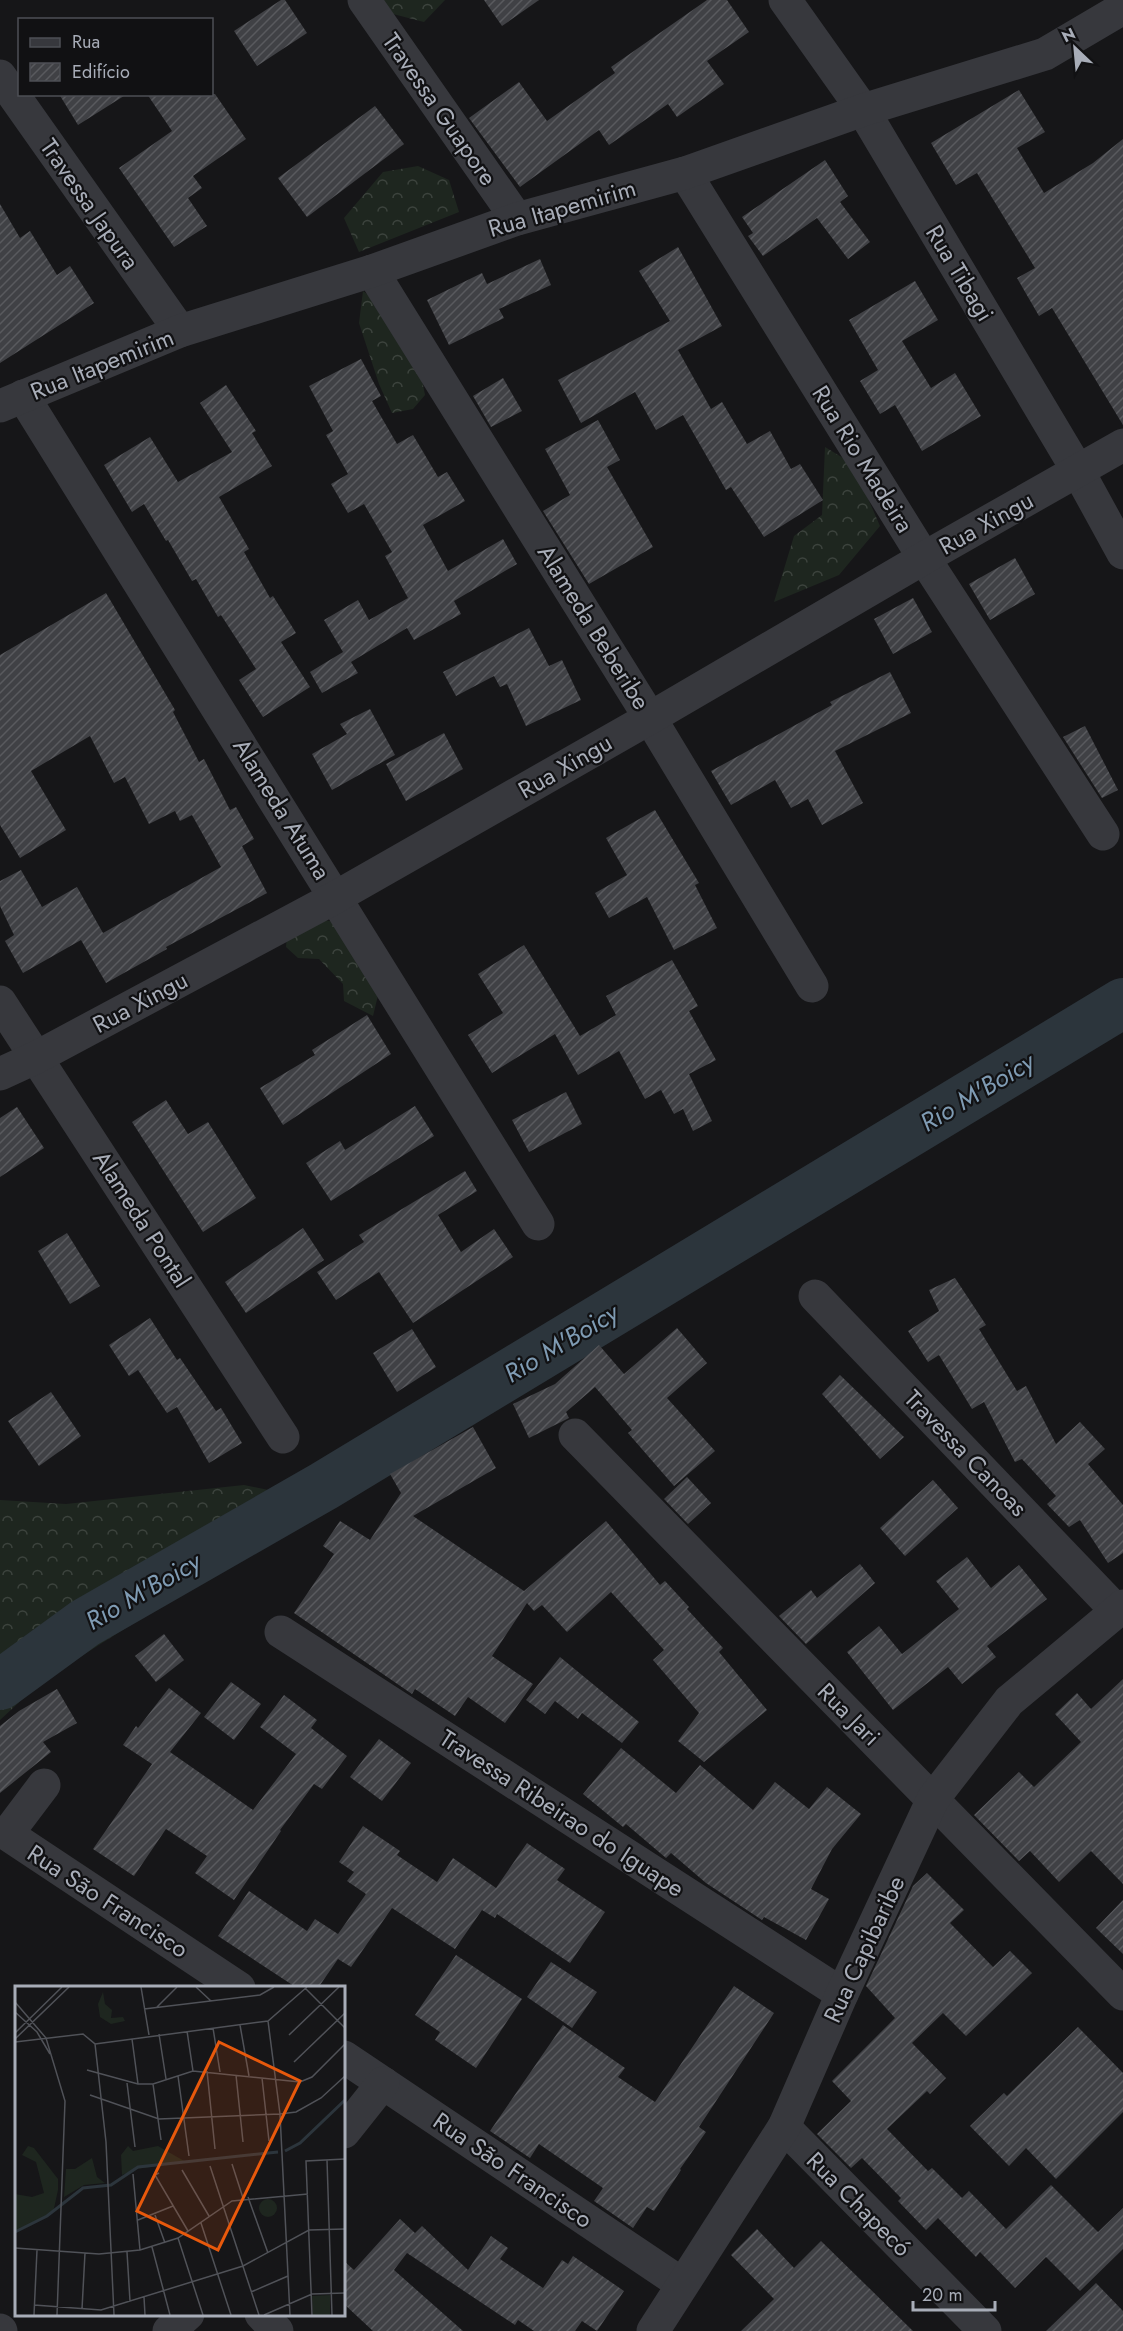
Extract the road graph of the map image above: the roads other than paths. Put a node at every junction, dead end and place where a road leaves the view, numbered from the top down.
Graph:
1 (364, 0) edge
2 (785, 0) edge
3 (1123, 8) edge
4 (0, 76) edge
5 (863, 110) junction
6 (685, 173) junction
7 (517, 219) junction
8 (372, 271) junction
9 (180, 332) junction
10 (12, 401) edge
11 (1123, 445) edge
12 (1078, 471) junction
13 (1123, 553) edge
14 (924, 558) junction
15 (650, 718) junction
16 (1103, 834) dead end
17 (336, 897) junction
18 (812, 986) dead end
19 (0, 1002) edge
20 (37, 1057) junction
21 (0, 1074) edge
22 (538, 1224) dead end
23 (815, 1296) dead end
24 (575, 1435) dead end
25 (283, 1437) dead end
26 (1120, 1608) edge
27 (281, 1632) dead end
28 (44, 1785) dead end
29 (933, 1799) junction
30 (236, 1986) edge
31 (842, 1994) junction
32 (1123, 1994) edge
33 (345, 2058) edge
34 (383, 2083) junction
35 (784, 2127) junction
36 (345, 2131) edge
37 (682, 2284) junction
38 (186, 2316) edge
39 (263, 2316) edge
40 (169, 2331) edge
41 (277, 2331) edge
42 (653, 2331) edge
43 (985, 2331) edge

1 - 7 street, Travessa Guapore
2 - 5 street, Rua Tibagi
3 - 5 street, Rua Itapemirim
4 - 9 street, Travessa Japura
5 - 6 street, Rua Itapemirim
5 - 12 street, Rua Tibagi
6 - 7 street, Rua Itapemirim
6 - 14 street, Rua Rio Madeira
7 - 8 street, Rua Itapemirim
8 - 9 street, Rua Itapemirim
8 - 15 street, Alameda Beberibe
9 - 10 street, Rua Itapemirim
10 - 17 street, Alameda Atuma
11 - 12 street, Rua Xingu
12 - 13 street, Rua Tibagi
12 - 14 street, Rua Xingu
14 - 15 street, Rua Xingu
14 - 16 street, Rua Rio Madeira
15 - 17 street, Rua Xingu
15 - 18 street, Alameda Beberibe
17 - 20 street, Rua Xingu
17 - 22 street, Alameda Atuma
19 - 20 street, Alameda Pontal
20 - 21 street, Rua Xingu
20 - 25 street, Alameda Pontal
23 - 26 street, Travessa Canoas
24 - 29 street, Rua Jari
26 - 29 street, Rua Capibaribe
27 - 31 street, Travessa Ribeirao do Iguape
28 - 30 street, Rua São Francisco
29 - 31 street, Rua Capibaribe
29 - 32 street, Rua Jari
31 - 35 street, Rua Capibaribe
33 - 34 street, Rua São Francisco
34 - 36 street
34 - 37 street, Rua São Francisco
35 - 37 street, Rua Capibaribe
35 - 43 street, Rua Chapecó
37 - 42 street, Rua Capibaribe
38 - 40 street
39 - 41 street

